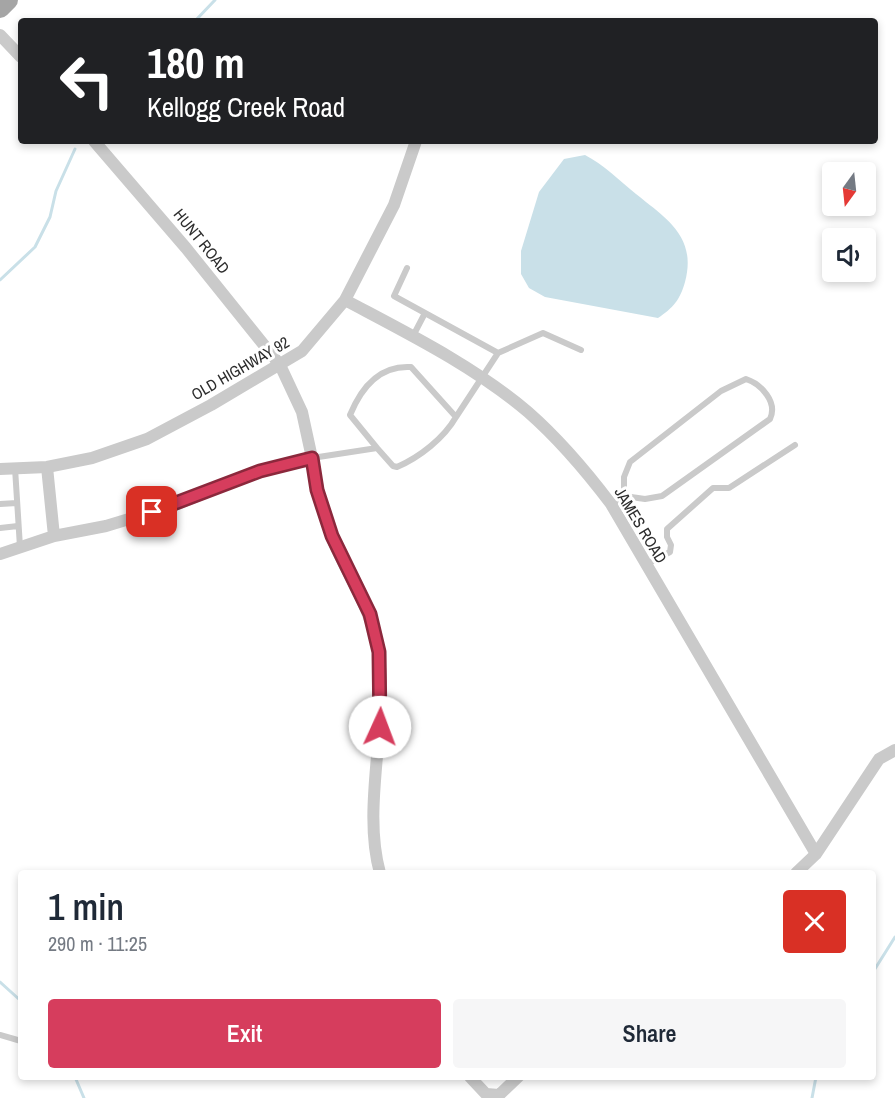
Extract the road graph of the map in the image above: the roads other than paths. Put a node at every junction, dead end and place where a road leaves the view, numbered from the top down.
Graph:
1 (8, 0) edge
2 (0, 8) edge
3 (0, 34) edge
4 (18, 54) edge
5 (97, 144) edge
6 (415, 144) edge
7 (407, 268) dead end
8 (345, 300) junction
9 (425, 313) junction
10 (413, 336) junction
11 (581, 350) dead end
12 (498, 353) junction
13 (280, 365) junction
14 (483, 379) junction
15 (456, 417) junction
16 (795, 445) dead end
17 (377, 448) junction
18 (312, 458) junction
19 (47, 467) junction
20 (15, 468) junction
21 (0, 469) edge
22 (624, 496) junction
23 (17, 503) junction
24 (0, 504) edge
25 (611, 504) junction
26 (18, 526) junction
27 (0, 528) edge
28 (54, 536) junction
29 (20, 547) junction
30 (0, 554) edge
31 (646, 564) junction
32 (895, 750) edge
33 (816, 854) junction
34 (380, 870) edge
35 (799, 870) edge
36 (0, 1035) edge
37 (18, 1040) edge
38 (473, 1080) edge
39 (515, 1080) edge

1 - 2 main road
3 - 4 street
5 - 13 street, HUNT ROAD
6 - 8 street, OLD HIGHWAY 92
7 - 9 lane
8 - 10 street, JAMES ROAD
8 - 13 street, OLD HIGHWAY 92
9 - 10 lane
9 - 12 lane
10 - 14 street, JAMES ROAD
11 - 12 lane
12 - 14 lane
13 - 18 street, HUNT ROAD
13 - 19 street, OLD HIGHWAY 92
14 - 15 lane
14 - 25 street, JAMES ROAD
15 - 17 lane
15 - 17 lane
16 - 31 lane
17 - 18 lane
18 - 28 street
18 - 34 street, HUNT ROAD
19 - 20 street, OLD HIGHWAY 92
19 - 28 street
20 - 21 street, OLD HIGHWAY 92
20 - 23 lane
22 - 22 lane
22 - 25 lane
23 - 24 lane
23 - 26 lane
25 - 31 street, JAMES ROAD
26 - 27 lane
26 - 29 lane
28 - 29 street
29 - 30 street
31 - 33 street, JAMES ROAD
32 - 33 street
33 - 35 street
36 - 37 lane
38 - 39 street

